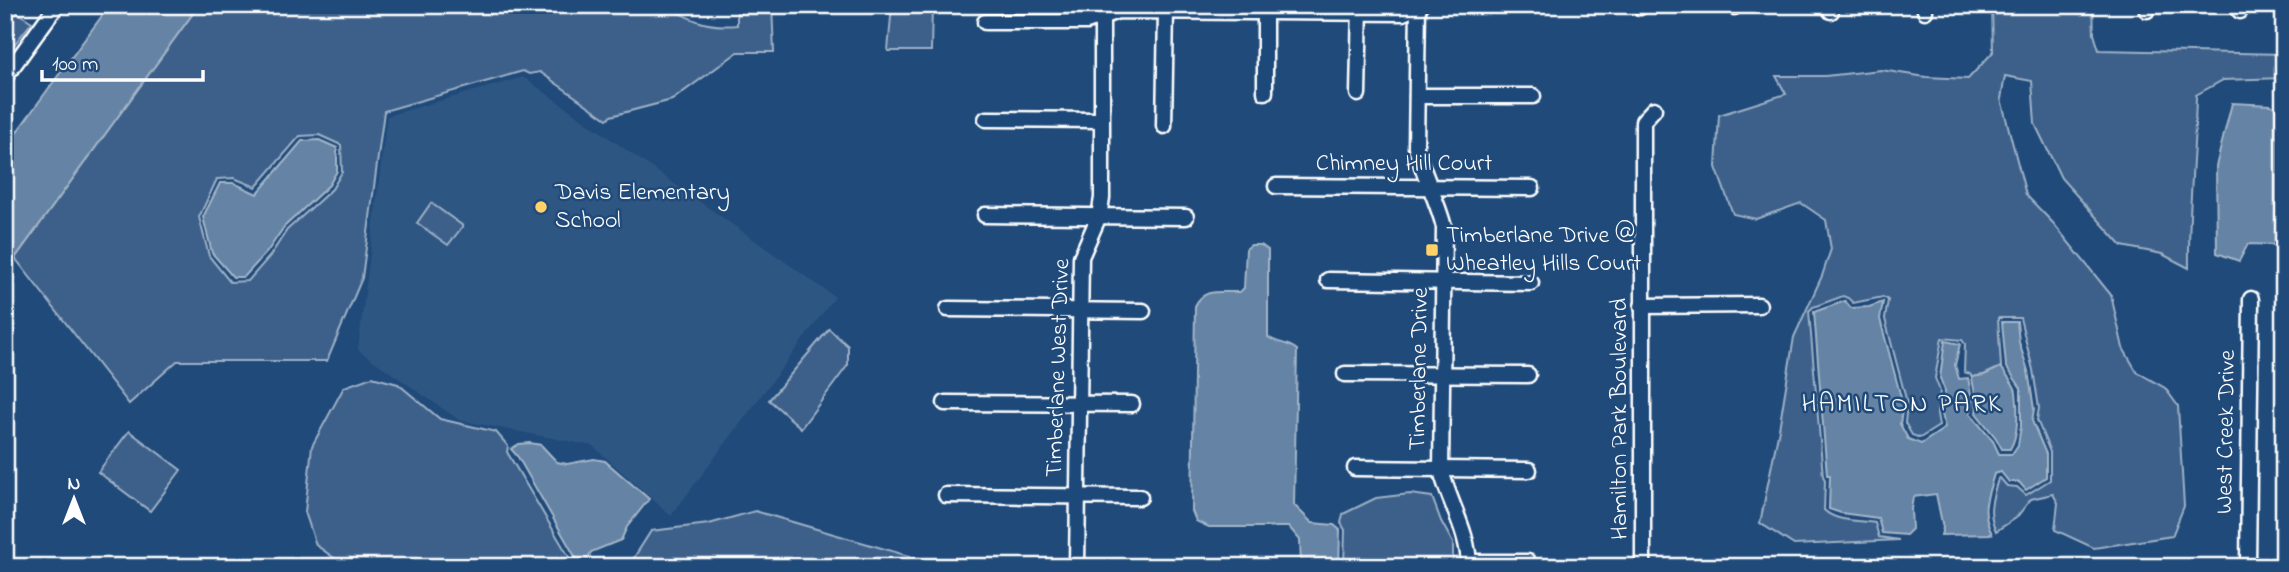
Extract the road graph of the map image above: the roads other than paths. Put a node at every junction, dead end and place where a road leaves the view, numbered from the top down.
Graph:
1 (57, 5) edge
2 (1419, 6) edge
3 (1162, 9) edge
4 (1360, 9) edge
5 (1102, 11) edge
6 (1265, 12) junction
7 (985, 22) dead end
8 (5, 77) edge
9 (1265, 92) dead end
10 (1357, 94) dead end
11 (1417, 96) junction
12 (1533, 96) dead end
13 (1654, 108) dead end
14 (986, 119) dead end
15 (1101, 120) junction
16 (1164, 125) dead end
17 (1276, 186) dead end
18 (1430, 188) junction
19 (1532, 188) dead end
20 (985, 215) dead end
21 (1099, 216) junction
22 (1185, 217) dead end
23 (1328, 280) dead end
24 (1445, 282) junction
25 (1531, 282) dead end
26 (2251, 299) dead end
27 (1759, 304) dead end
28 (1642, 306) junction
29 (948, 309) dead end
30 (1079, 311) junction
31 (1143, 311) dead end
32 (1346, 374) dead end
33 (1528, 374) dead end
34 (1442, 375) junction
35 (946, 403) dead end
36 (1079, 403) junction
37 (1132, 404) dead end
38 (1355, 468) dead end
39 (1441, 470) junction
40 (1529, 470) dead end
41 (946, 495) dead end
42 (1077, 495) junction
43 (1140, 497) dead end
44 (1528, 562) dead end
45 (1469, 565) edge
46 (1077, 567) edge
47 (1643, 567) edge
48 (2248, 567) edge

1 - 8 street
2 - 4 street
2 - 11 street, Timberlane Drive
3 - 5 street
3 - 6 street
3 - 16 street
4 - 6 street
4 - 10 street
5 - 7 street
5 - 15 street, Timberlane West Drive
6 - 9 street
11 - 12 street
11 - 18 street, Timberlane Drive
13 - 28 street, Hamilton Park Boulevard
14 - 15 street
15 - 21 street, Timberlane West Drive
17 - 18 street, Chimney Hill Court
18 - 19 street, Chimney Hill Court
18 - 24 street, Timberlane Drive
20 - 21 street
21 - 22 street
21 - 30 street, Timberlane West Drive
23 - 24 street
24 - 25 street
24 - 34 street, Timberlane Drive
26 - 48 street, West Creek Drive
27 - 28 street
28 - 47 street, Hamilton Park Boulevard
29 - 30 street
30 - 31 street
30 - 36 street, Timberlane West Drive
32 - 34 street
33 - 34 street
34 - 39 street, Timberlane Drive
35 - 36 street
36 - 37 street
36 - 42 street, Timberlane West Drive
38 - 39 street
39 - 40 street
39 - 45 street, Timberlane Drive
41 - 42 street
42 - 43 street
42 - 46 street, Timberlane West Drive
44 - 45 street

